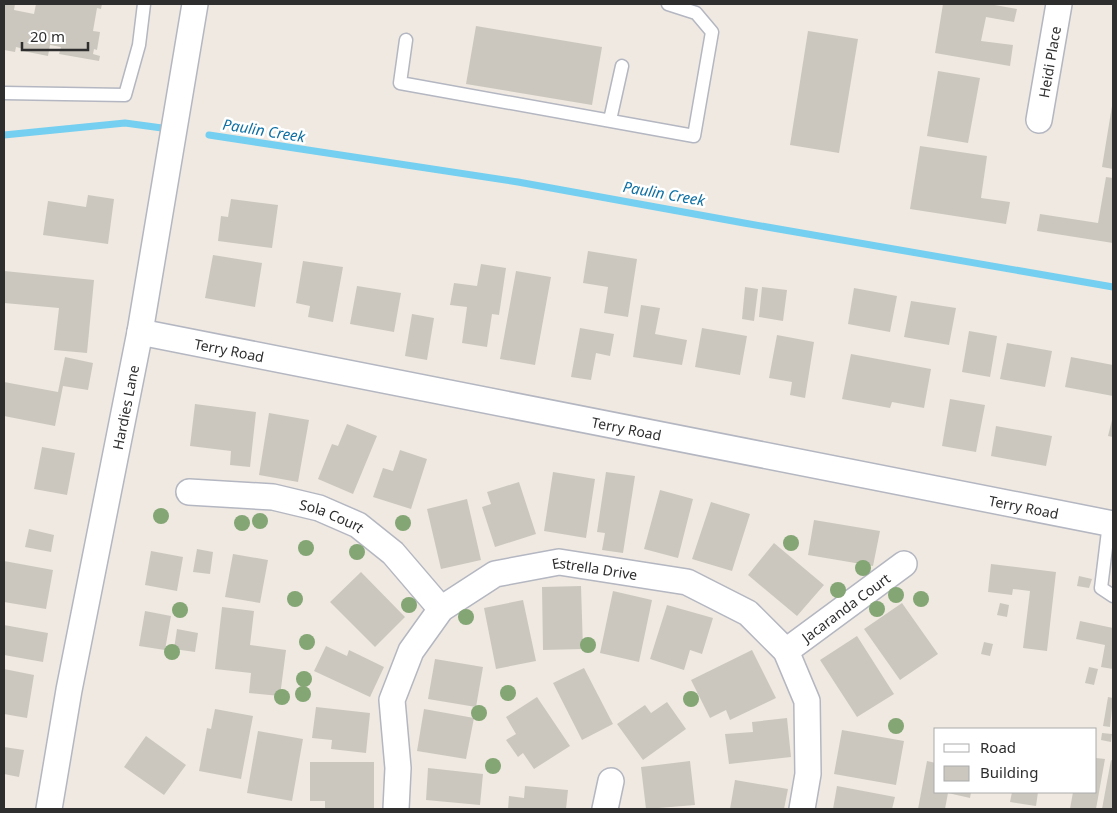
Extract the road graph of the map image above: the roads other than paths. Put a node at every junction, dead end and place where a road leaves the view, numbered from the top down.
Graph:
1 (144, 4) edge
2 (195, 4) edge
3 (668, 4) edge
4 (1059, 4) edge
5 (406, 40) dead end
6 (622, 66) dead end
7 (4, 93) edge
8 (610, 120) junction
9 (1039, 120) dead end
10 (140, 332) junction
11 (189, 492) dead end
12 (1111, 524) edge
13 (904, 564) dead end
14 (1113, 596) edge
15 (441, 609) junction
16 (786, 651) junction
17 (611, 781) dead end
18 (49, 809) edge
19 (396, 809) edge
20 (605, 809) edge
21 (802, 809) edge

1 - 7 lane
2 - 10 street, Hardies Lane
3 - 8 lane
4 - 9 street, Heidi Place
5 - 8 lane
6 - 8 lane
10 - 12 street, Terry Road
10 - 18 street, Hardies Lane
11 - 15 street, Sola Court
12 - 14 lane
13 - 16 street, Jacaranda Court
15 - 16 street, Estrella Drive
15 - 19 street, Estrella Drive
16 - 21 street, Estrella Drive
17 - 20 street

